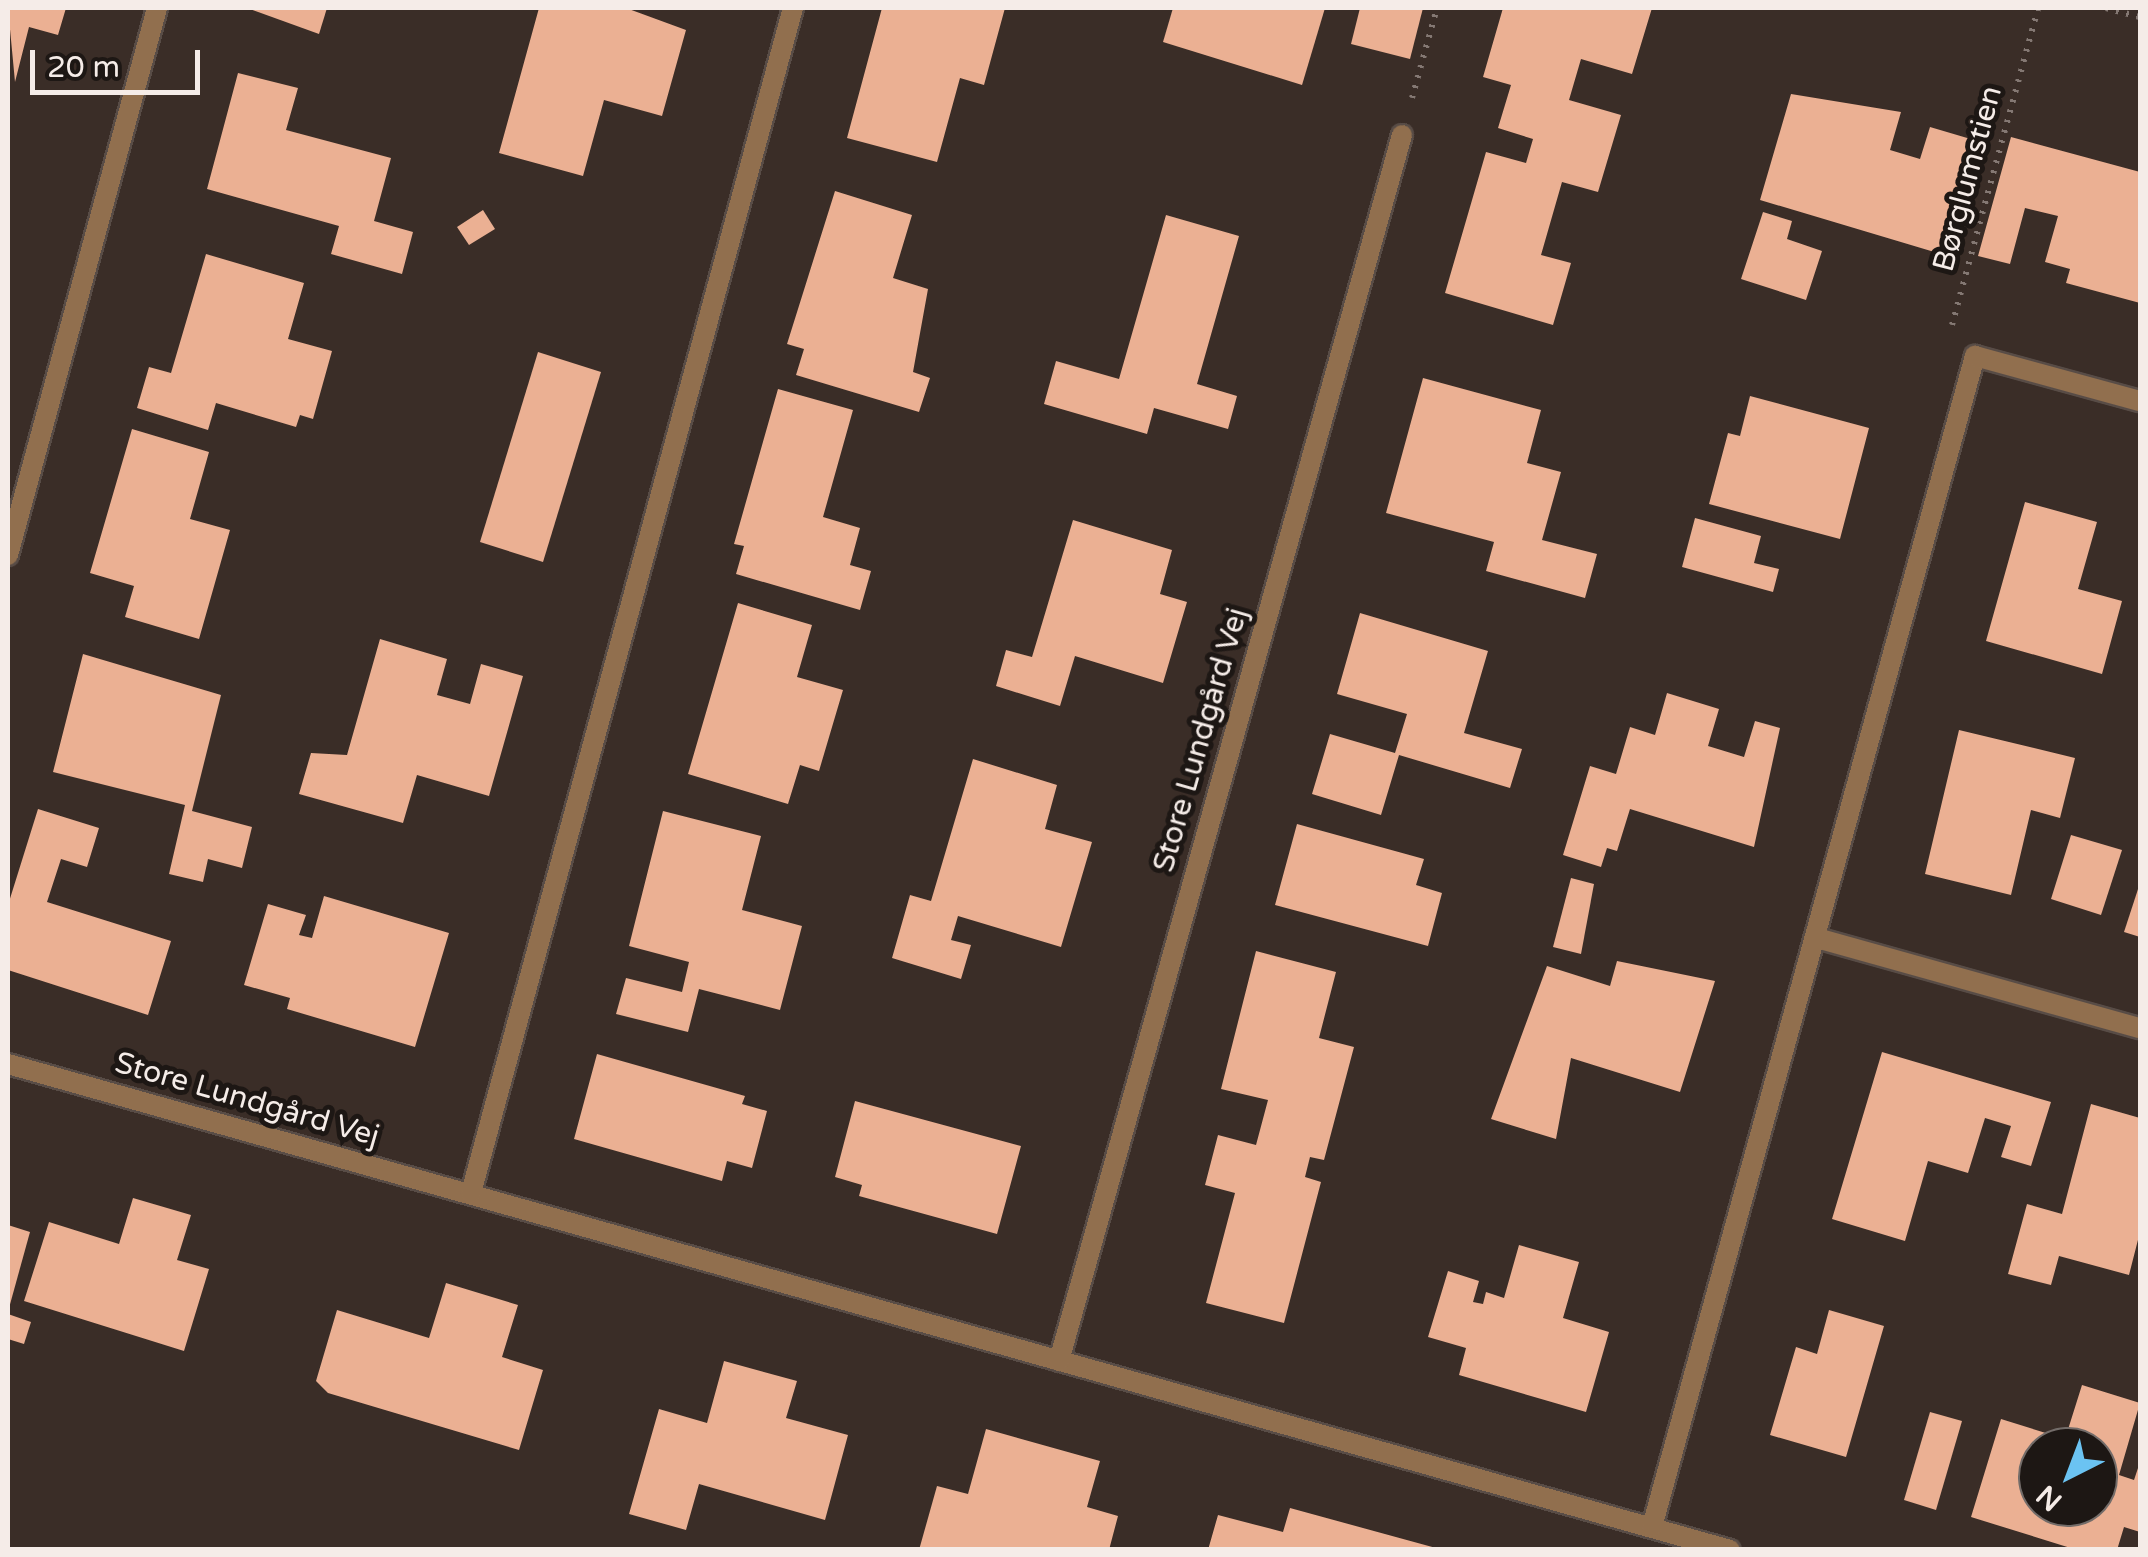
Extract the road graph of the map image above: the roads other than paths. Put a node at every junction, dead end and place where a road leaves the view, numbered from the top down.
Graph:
1 (156, 8) edge
2 (793, 8) edge
3 (1402, 135) road end
4 (2140, 401) edge
5 (8, 555) edge
6 (1817, 938) junction
7 (2140, 1028) edge
8 (8, 1064) edge
9 (471, 1193) junction
10 (1058, 1361) junction
11 (1652, 1527) junction
12 (1730, 1550) edge

1 - 5 street
2 - 9 street
3 - 10 street, Store Lundgård Vej
4 - 6 street
6 - 7 street
6 - 11 street
8 - 9 street, Store Lundgård Vej
9 - 10 street, Store Lundgård Vej
10 - 11 street, Store Lundgård Vej
11 - 12 street, Store Lundgård Vej

